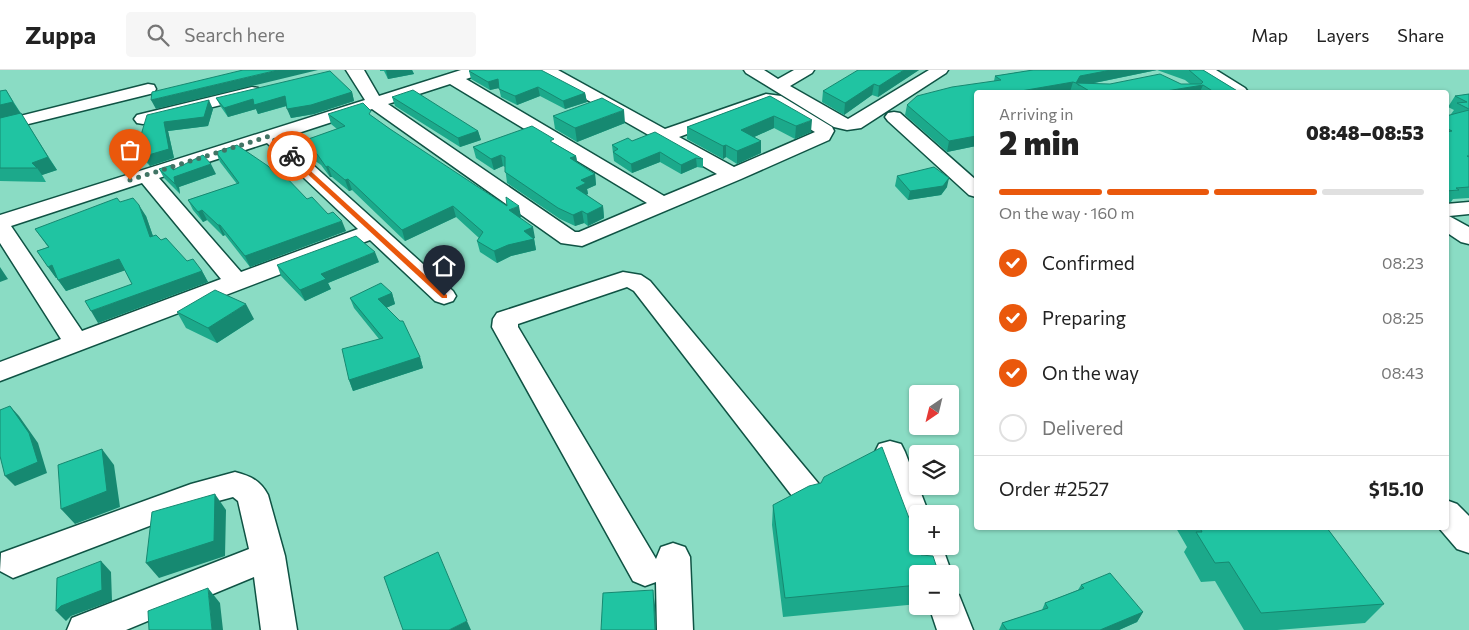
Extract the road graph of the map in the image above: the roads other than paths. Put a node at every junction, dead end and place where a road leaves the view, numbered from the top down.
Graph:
1 (354, 70) edge
2 (478, 70) edge
3 (546, 70) edge
4 (752, 70) edge
5 (806, 70) edge
6 (940, 70) edge
7 (1205, 70) edge
8 (452, 78) junction
9 (778, 86) junction
10 (268, 88) edge
11 (148, 89) dead end
12 (1236, 90) edge
13 (375, 103) junction
14 (605, 103) junction
15 (579, 112) edge
16 (894, 117) dead end
17 (143, 118) dead end
18 (543, 124) junction
19 (0, 126) edge
20 (517, 134) edge
21 (270, 136) junction
22 (663, 136) junction
23 (146, 175) junction
24 (734, 175) junction
25 (974, 189) edge
26 (663, 204) junction
27 (1469, 208) edge
28 (1449, 210) edge
29 (0, 224) edge
30 (1449, 224) edge
31 (372, 231) junction
32 (1469, 237) edge
33 (237, 282) junction
34 (444, 296) dead end
35 (77, 343) junction
36 (0, 372) edge
37 (890, 452) dead end
38 (807, 492) edge
39 (910, 505) edge
40 (1449, 516) edge
41 (1469, 539) edge
42 (268, 556) junction
43 (13, 562) dead end
44 (950, 615) edge
45 (85, 630) edge
46 (279, 630) edge
47 (675, 630) edge
48 (956, 630) edge

1 - 13 street
2 - 8 street
3 - 14 street
4 - 9 street
5 - 9 street
6 - 9 street
7 - 12 street
8 - 13 street
8 - 18 street
10 - 17 street
11 - 19 street
13 - 21 street
13 - 26 street
14 - 15 street
14 - 22 street
16 - 25 street
18 - 20 street
18 - 26 street
21 - 23 street
21 - 31 street
22 - 24 street
22 - 24 street
23 - 29 street
23 - 33 street
24 - 26 street
27 - 28 street
29 - 35 street
30 - 32 street
31 - 33 street
31 - 34 street
33 - 35 street
35 - 36 street
37 - 39 street
38 - 47 street
40 - 41 street
42 - 43 street
42 - 45 street
42 - 46 street
44 - 48 street

